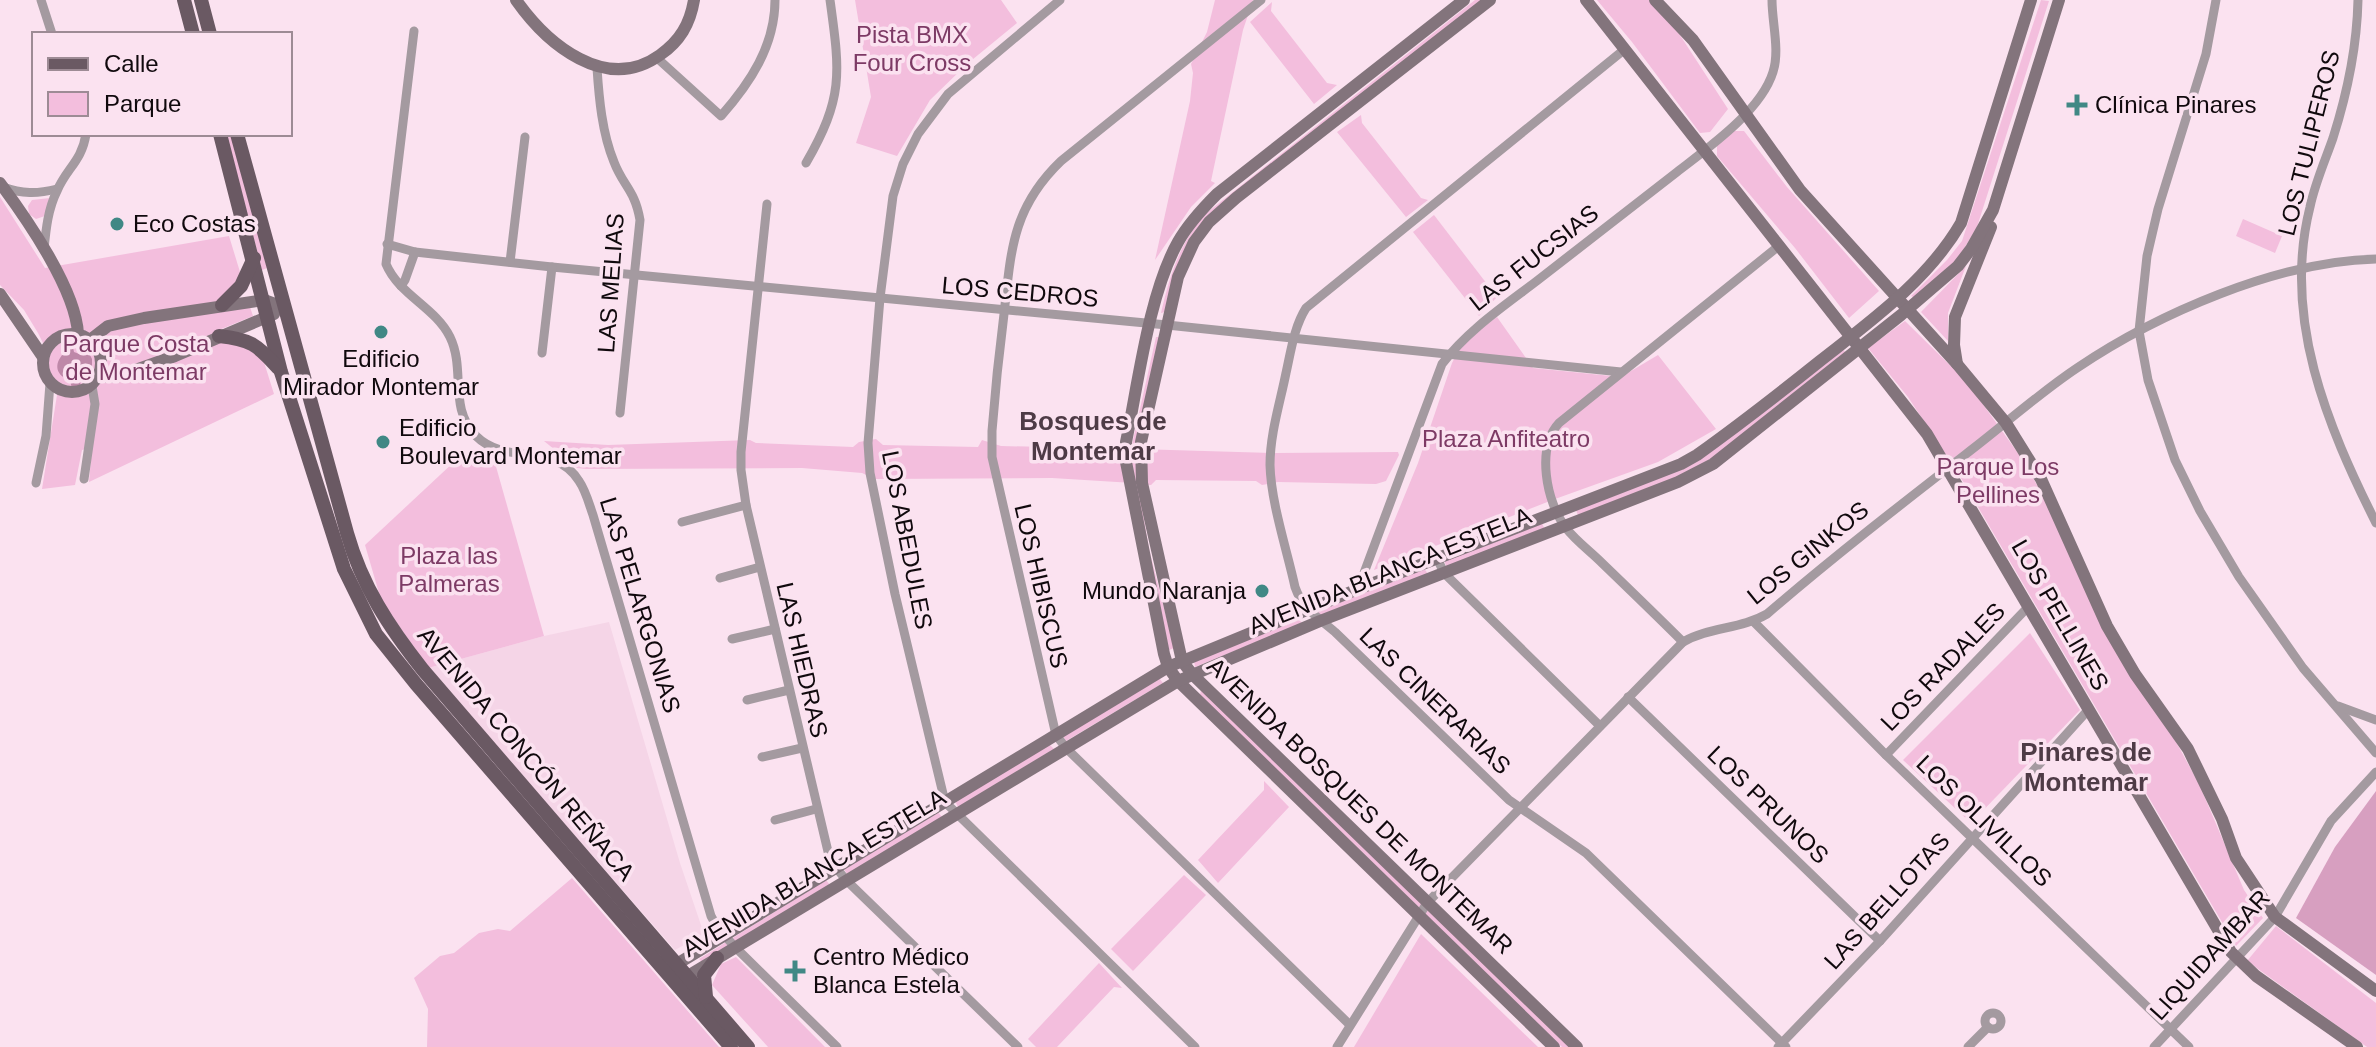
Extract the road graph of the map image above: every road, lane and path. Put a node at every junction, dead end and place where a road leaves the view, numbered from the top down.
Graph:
1 (41, 0) edge
2 (184, 0) edge
3 (201, 0) edge
4 (520, 0) edge
5 (694, 0) edge
6 (775, 0) edge
7 (830, 0) edge
8 (1060, 0) edge
9 (1261, 0) edge
10 (1464, 0) edge
11 (1490, 0) edge
12 (1586, 0) edge
13 (1655, 0) edge
14 (1772, 0) edge
15 (2031, 0) edge
16 (2059, 0) edge
17 (2216, 0) edge
18 (2358, 0) edge
19 (414, 31) dead end
20 (51, 32) edge
21 (192, 32) edge
22 (209, 32) edge
23 (1625, 49) junction
24 (657, 58) junction
25 (597, 68) junction
26 (1744, 114) junction
27 (85, 136) edge
28 (221, 136) edge
29 (238, 136) edge
30 (525, 137) dead end
31 (1705, 150) junction
32 (806, 163) dead end
33 (2, 185) edge
34 (57, 189) junction
35 (767, 204) dead end
36 (1993, 210) junction
37 (387, 244) junction
38 (1780, 245) junction
39 (44, 251) junction
40 (415, 252) junction
41 (254, 258) junction
42 (2376, 259) edge
43 (510, 262) junction
44 (552, 267) junction
45 (2301, 269) junction
46 (635, 275) junction
47 (756, 285) junction
48 (401, 286) junction
49 (0, 294) edge
50 (880, 298) junction
51 (1896, 298) junction
52 (264, 300) junction
53 (222, 305) junction
54 (283, 307) junction
55 (1004, 310) junction
56 (1907, 310) junction
57 (269, 318) junction
58 (1151, 324) junction
59 (1167, 325) junction
60 (2139, 331) junction
61 (219, 336) junction
62 (1853, 336) junction
63 (84, 337) junction
64 (1294, 338) junction
65 (1861, 347) junction
66 (542, 353) dead end
67 (1451, 353) junction
68 (43, 357) junction
69 (1957, 364) junction
70 (281, 372) junction
71 (1621, 372) junction
72 (95, 382) junction
73 (50, 383) junction
74 (620, 413) dead end
75 (2006, 423) junction
76 (1947, 468) junction
77 (84, 479) dead end
78 (36, 483) dead end
79 (746, 505) junction
80 (1558, 511) junction
81 (682, 522) dead end
82 (2376, 523) edge
83 (1565, 527) junction
84 (1437, 558) junction
85 (760, 567) junction
86 (1444, 573) junction
87 (720, 578) dead end
88 (1358, 589) junction
89 (2029, 606) junction
90 (1307, 610) junction
91 (1320, 621) junction
92 (1754, 622) junction
93 (775, 629) junction
94 (732, 639) dead end
95 (1683, 642) junction
96 (1182, 661) junction
97 (1168, 667) junction
98 (1192, 674) junction
99 (1178, 681) junction
100 (789, 690) junction
101 (1628, 697) junction
102 (747, 700) dead end
103 (2333, 705) junction
104 (2089, 709) junction
105 (2376, 720) edge
106 (1600, 726) junction
107 (1056, 735) junction
108 (802, 748) junction
109 (1066, 748) junction
110 (2376, 753) edge
111 (1886, 755) junction
112 (762, 757) dead end
113 (2376, 772) edge
114 (945, 802) junction
115 (1519, 808) junction
116 (816, 809) junction
117 (956, 814) junction
118 (775, 820) dead end
119 (1973, 836) junction
120 (835, 868) junction
121 (846, 880) junction
122 (1427, 903) junction
123 (1418, 915) junction
124 (2275, 917) junction
125 (724, 935) junction
126 (1880, 941) junction
127 (735, 947) junction
128 (717, 958) junction
129 (2237, 959) junction
130 (677, 964) junction
131 (688, 976) junction
132 (671, 979) junction
133 (2376, 991) edge
134 (706, 998) junction
135 (1350, 1025) junction
136 (1988, 1027) dead end
137 (2171, 1030) junction
138 (1782, 1046) edge
139 (731, 1047) edge
140 (748, 1047) edge
141 (837, 1047) edge
142 (1018, 1047) edge
143 (1195, 1047) edge
144 (1337, 1047) edge
145 (1554, 1047) edge
146 (1577, 1047) edge
147 (1968, 1047) edge
148 (2154, 1047) edge
149 (2189, 1047) edge
150 (2357, 1047) edge

1 - 20 street
2 - 21 main road
3 - 22 main road
4 - 25 main road
5 - 24 main road
6 - 24 street
7 - 32 street
8 - 50 street, LOS ABEDULES
9 - 55 street, LOS HIBISCUS
10 - 58 main road, AVENIDA BOSQUES DE MONTEMAR
11 - 59 main road, AVENIDA BOSQUES DE MONTEMAR
12 - 23 main road, LOS PELLINES
13 - 26 main road, LOS PELLINES
14 - 26 street, LAS FUCSIAS
15 - 51 main road, AVENIDA BLANCA ESTELA
16 - 36 main road, AVENIDA BLANCA ESTELA
17 - 60 street
18 - 45 street, LOS TULIPEROS
19 - 37 street, LAS PELARGONIAS
23 - 31 main road, LOS PELLINES
23 - 64 street, LAS CINERARIAS
24 - 25 main road
25 - 46 street, LAS MELIAS
26 - 31 street, LAS FUCSIAS
26 - 51 main road, LOS PELLINES
27 - 34 street
28 - 41 main road, AVENIDA CONCÓN REÑACA
29 - 54 main road, AVENIDA CONCÓN REÑACA
30 - 43 street
31 - 38 main road, LOS PELLINES
31 - 67 street, LAS FUCSIAS
33 - 34 street
33 - 39 main road
34 - 39 street
35 - 47 street, LAS HIEDRAS
36 - 56 main road, AVENIDA BLANCA ESTELA
36 - 69 main road
37 - 40 street, LOS CEDROS
37 - 48 street, LAS PELARGONIAS
38 - 62 main road, LOS PELLINES
38 - 71 street
39 - 63 main road
40 - 43 street, LOS CEDROS
40 - 48 street
41 - 52 main road, AVENIDA CONCÓN REÑACA
41 - 53 main road
42 - 45 street, LOS GINKOS
43 - 44 street, LOS CEDROS
44 - 46 street, LOS CEDROS
44 - 66 street
45 - 60 street, LOS GINKOS
45 - 82 street, LOS TULIPEROS
46 - 47 street, LOS CEDROS
46 - 74 street, LAS MELIAS
47 - 50 street, LOS CEDROS
47 - 79 street, LAS HIEDRAS
48 - 125 street, LAS PELARGONIAS
49 - 68 main road
50 - 55 street, LOS CEDROS
50 - 114 street, LOS ABEDULES
51 - 56 main road, LOS PELLINES
51 - 62 main road, AVENIDA BLANCA ESTELA
52 - 53 main road
52 - 54 main road
52 - 57 main road, AVENIDA CONCÓN REÑACA
53 - 63 main road
54 - 57 main road
54 - 130 main road, AVENIDA CONCÓN REÑACA
55 - 58 street, LOS CEDROS
55 - 107 street, LOS HIBISCUS
56 - 65 main road, AVENIDA BLANCA ESTELA
56 - 69 main road, LOS PELLINES
57 - 61 main road
57 - 70 main road, AVENIDA CONCÓN REÑACA
58 - 59 street, LOS CEDROS
58 - 97 main road, AVENIDA BOSQUES DE MONTEMAR
59 - 64 street, LOS CEDROS
59 - 96 main road, AVENIDA BOSQUES DE MONTEMAR
60 - 75 street, LOS GINKOS
60 - 103 street
61 - 70 main road
61 - 72 main road
62 - 65 main road, LOS PELLINES
62 - 80 main road, AVENIDA BLANCA ESTELA
63 - 68 main road
63 - 72 main road
64 - 67 street, LOS CEDROS
64 - 90 street, LAS CINERARIAS
65 - 76 main road, LOS PELLINES
65 - 83 main road, AVENIDA BLANCA ESTELA
67 - 71 street, LOS CEDROS
67 - 88 street, LAS FUCSIAS
68 - 73 main road
69 - 75 main road, LOS PELLINES
70 - 132 main road, AVENIDA CONCÓN REÑACA
71 - 80 street
72 - 73 main road
72 - 77 street
73 - 78 street
75 - 76 street, LOS GINKOS
75 - 124 main road, LOS PELLINES
76 - 89 main road, LOS PELLINES
76 - 92 street, LOS GINKOS
79 - 81 street
79 - 85 street, LAS HIEDRAS
80 - 83 street
80 - 84 main road, AVENIDA BLANCA ESTELA
83 - 86 main road, AVENIDA BLANCA ESTELA
83 - 95 street
84 - 86 street
84 - 88 main road, AVENIDA BLANCA ESTELA
85 - 87 street
85 - 93 street, LAS HIEDRAS
86 - 91 main road, AVENIDA BLANCA ESTELA
86 - 106 street
88 - 90 main road, AVENIDA BLANCA ESTELA
89 - 104 main road, LOS PELLINES
89 - 111 street, LOS RADALES
90 - 91 street, LAS CINERARIAS
90 - 96 main road, AVENIDA BLANCA ESTELA
91 - 98 main road, AVENIDA BLANCA ESTELA
91 - 115 street, LAS CINERARIAS
92 - 95 street, LOS GINKOS
92 - 111 street, LOS OLIVILLOS
93 - 94 street
93 - 100 street, LAS HIEDRAS
95 - 101 street, LOS GINKOS
96 - 97 main road, AVENIDA BLANCA ESTELA
96 - 98 main road, AVENIDA BOSQUES DE MONTEMAR
97 - 99 main road, AVENIDA BOSQUES DE MONTEMAR
97 - 107 main road, AVENIDA BLANCA ESTELA
98 - 99 main road, AVENIDA BLANCA ESTELA
98 - 122 main road, AVENIDA BOSQUES DE MONTEMAR
99 - 109 main road, AVENIDA BLANCA ESTELA
99 - 123 main road, AVENIDA BOSQUES DE MONTEMAR
100 - 102 street
100 - 108 street, LAS HIEDRAS
101 - 106 street, LOS GINKOS
101 - 126 street, LOS PRUNOS
103 - 105 street
103 - 110 street
104 - 119 street, LAS BELLOTAS
104 - 129 main road, LOS PELLINES
106 - 115 street, LOS GINKOS
107 - 109 street, LOS HIBISCUS
107 - 114 main road, AVENIDA BLANCA ESTELA
108 - 112 street
108 - 116 street, LAS HIEDRAS
109 - 117 main road, AVENIDA BLANCA ESTELA
109 - 135 street, LOS HIBISCUS
111 - 119 street, LOS OLIVILLOS
113 - 124 street, LIQUIDAMBAR
114 - 117 street, LOS ABEDULES
114 - 120 main road, AVENIDA BLANCA ESTELA
115 - 122 street, LOS GINKOS
115 - 138 street, LAS CINERARIAS
116 - 118 street
116 - 120 street, LAS HIEDRAS
117 - 121 main road, AVENIDA BLANCA ESTELA
117 - 143 street, LOS ABEDULES
119 - 126 street, LAS BELLOTAS
119 - 137 street, LOS OLIVILLOS
120 - 121 street, LAS HIEDRAS
120 - 125 main road, AVENIDA BLANCA ESTELA
121 - 127 main road, AVENIDA BLANCA ESTELA
121 - 142 street, LAS HIEDRAS
122 - 123 street, LOS GINKOS
122 - 146 main road, AVENIDA BOSQUES DE MONTEMAR
123 - 135 street, LOS GINKOS
123 - 145 main road, AVENIDA BOSQUES DE MONTEMAR
124 - 129 street, LIQUIDAMBAR
124 - 133 main road, LOS PELLINES
125 - 127 street, LAS PELARGONIAS
125 - 130 main road, AVENIDA BLANCA ESTELA
126 - 138 street, LAS BELLOTAS
127 - 128 main road, AVENIDA BLANCA ESTELA
127 - 141 street, LAS PELARGONIAS
128 - 131 main road, AVENIDA BLANCA ESTELA
128 - 134 main road
129 - 137 street, LIQUIDAMBAR
129 - 150 main road, LOS PELLINES
130 - 131 main road, AVENIDA CONCÓN REÑACA
130 - 132 main road, AVENIDA BLANCA ESTELA
131 - 132 main road, AVENIDA BLANCA ESTELA
131 - 134 main road, AVENIDA CONCÓN REÑACA
132 - 139 main road, AVENIDA CONCÓN REÑACA
134 - 140 main road, AVENIDA CONCÓN REÑACA
135 - 144 street, LOS GINKOS
136 - 147 street
137 - 148 street, LIQUIDAMBAR
137 - 149 street, LOS OLIVILLOS

